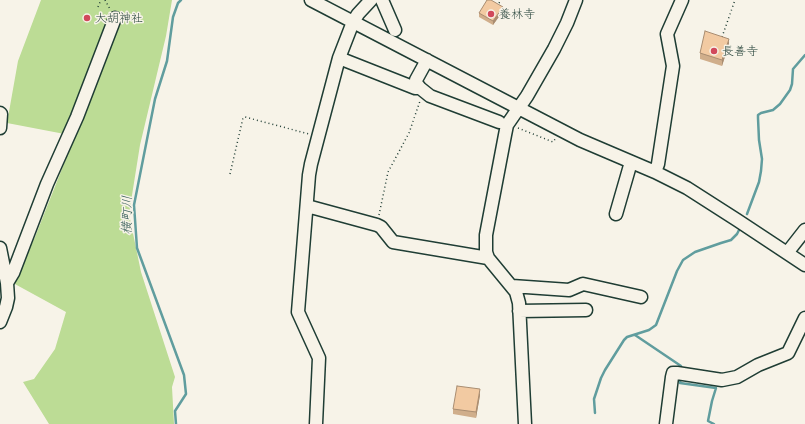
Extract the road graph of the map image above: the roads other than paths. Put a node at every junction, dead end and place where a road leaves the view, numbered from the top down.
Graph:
1 (311, 0) edge
2 (371, 0) edge
3 (382, 0) edge
4 (576, 0) edge
5 (682, 0) edge
6 (115, 18) dead end
7 (353, 22) junction
8 (395, 30) dead end
9 (339, 58) junction
10 (427, 60) junction
11 (421, 89) junction
12 (519, 108) junction
13 (0, 113) edge
14 (499, 122) dead end
15 (0, 128) edge
16 (631, 162) junction
17 (654, 172) junction
18 (307, 206) junction
19 (616, 214) dead end
20 (805, 230) edge
21 (0, 248) edge
22 (787, 253) junction
23 (488, 258) junction
24 (805, 265) edge
25 (7, 283) junction
26 (512, 286) junction
27 (642, 297) dead end
28 (586, 310) dead end
29 (519, 311) junction
30 (805, 318) edge
31 (0, 322) edge
32 (316, 424) edge
33 (525, 424) edge
34 (666, 424) edge

1 - 7 street
2 - 7 street
3 - 8 street
4 - 12 street
5 - 17 street
6 - 25 street
7 - 9 street
7 - 10 street
9 - 11 street
9 - 18 street
10 - 11 street
10 - 12 street
11 - 14 street
12 - 16 street
12 - 23 street
13 - 15 street
16 - 17 street
16 - 19 street
17 - 22 street
18 - 23 street
18 - 32 street
20 - 22 street
21 - 25 street
22 - 24 street
23 - 26 street
25 - 31 street
26 - 27 street
26 - 29 street
28 - 29 street
29 - 33 street
30 - 34 street

